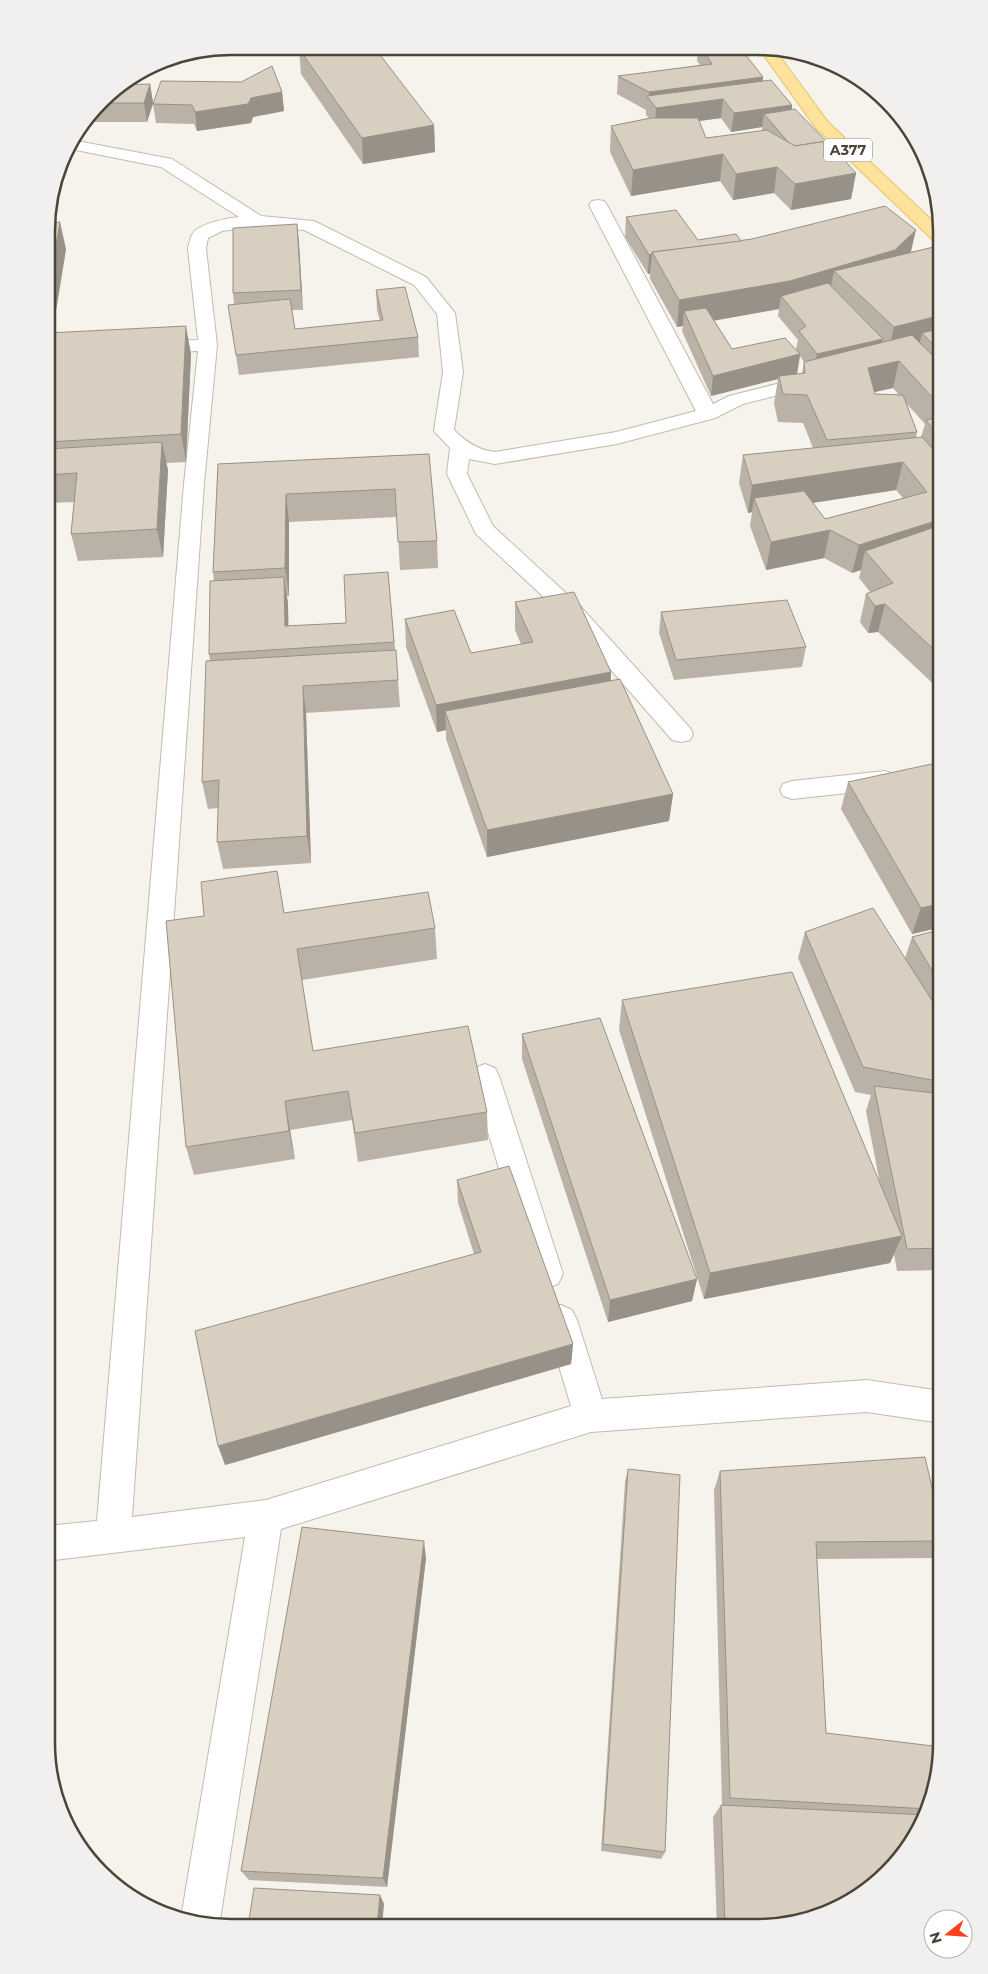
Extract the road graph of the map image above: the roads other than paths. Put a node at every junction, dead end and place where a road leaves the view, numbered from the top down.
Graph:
1 (772, 56) edge
2 (77, 146) edge
3 (598, 205) dead end
4 (257, 220) junction
5 (933, 230) edge
6 (208, 345) junction
7 (123, 348) edge
8 (829, 377) edge
9 (708, 414) junction
10 (460, 448) junction
11 (681, 734) dead end
12 (910, 777) edge
13 (792, 790) dead end
14 (485, 1076) dead end
15 (933, 1406) edge
16 (591, 1416) junction
17 (266, 1518) junction
18 (114, 1537) junction
19 (55, 1543) edge
20 (201, 1916) edge

1 - 5 main road, A377
2 - 4 street
3 - 9 street
4 - 6 street
4 - 10 street
6 - 7 street
6 - 18 street
8 - 9 street
9 - 10 street
10 - 11 street
12 - 13 street
14 - 16 street
15 - 16 street
16 - 17 street
17 - 18 street
17 - 20 street
18 - 19 street

